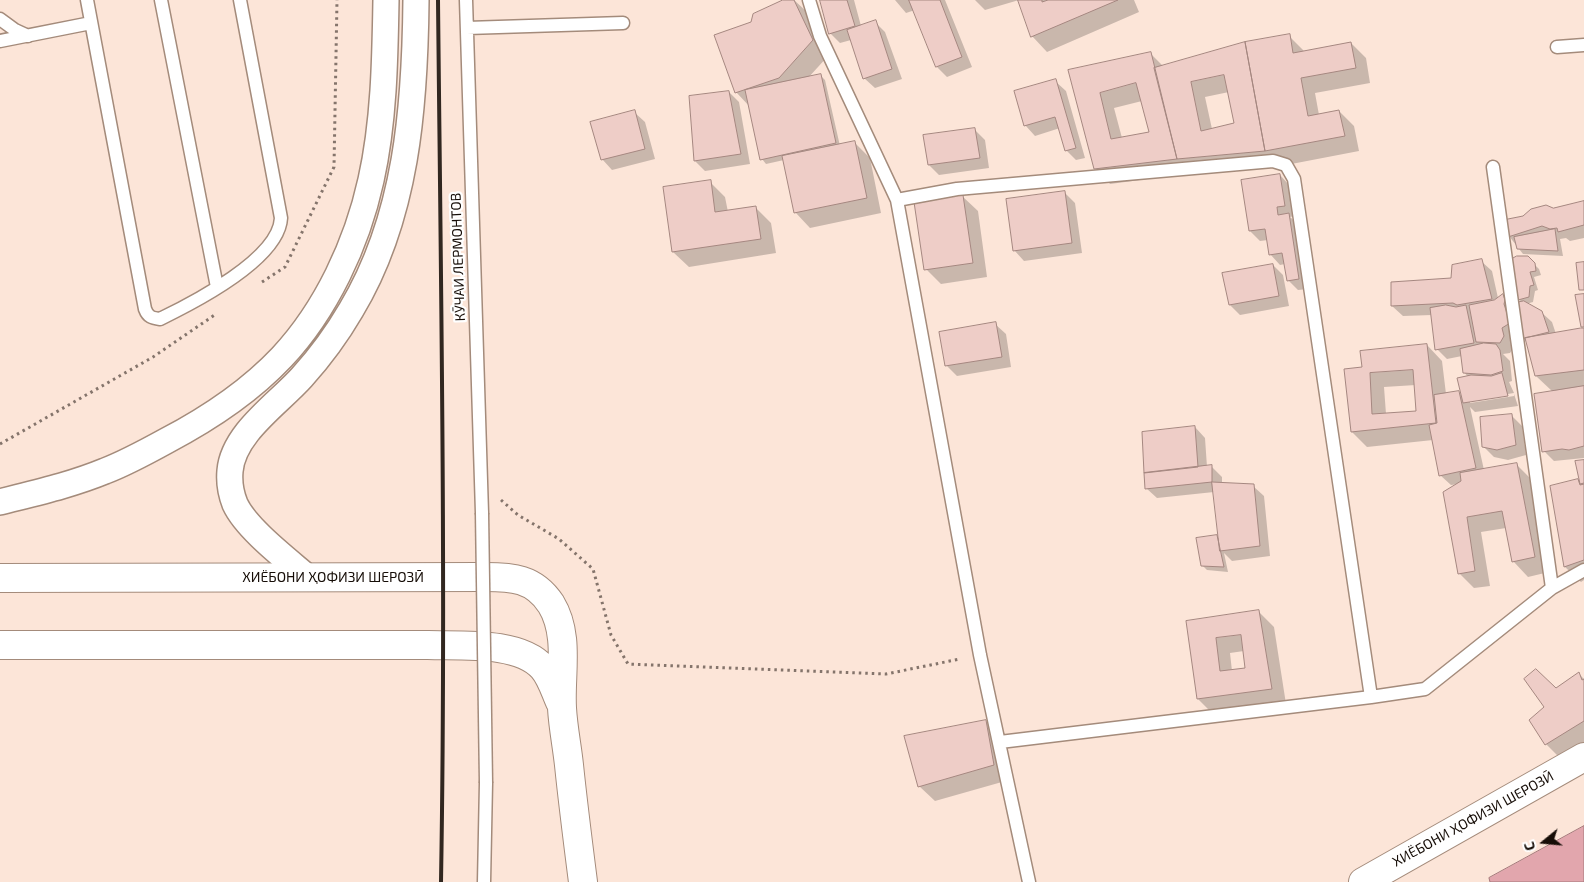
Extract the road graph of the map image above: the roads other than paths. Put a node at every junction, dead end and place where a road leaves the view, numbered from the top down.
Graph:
1 (86, 0) edge
2 (161, 0) edge
3 (240, 0) edge
4 (386, 0) edge
5 (416, 0) edge
6 (466, 0) edge
7 (809, 0) edge
8 (0, 19) edge
9 (91, 23) junction
10 (623, 23) dead end
11 (467, 28) junction
12 (28, 36) junction
13 (0, 41) edge
14 (1584, 45) edge
15 (1557, 47) dead end
16 (1493, 167) dead end
17 (898, 200) junction
18 (216, 287) junction
19 (0, 502) edge
20 (1584, 570) edge
21 (306, 576) junction
22 (0, 578) edge
23 (1552, 588) junction
24 (0, 645) edge
25 (1371, 698) junction
26 (562, 708) junction
27 (1000, 742) junction
28 (1584, 757) edge
29 (484, 882) edge
30 (583, 882) edge
31 (1029, 882) edge
32 (1363, 882) edge

1 - 9 lane
2 - 18 lane
3 - 18 lane
4 - 19 street
5 - 21 street
6 - 11 lane, КӮЧАИ ЛЕРМОНТОВ
7 - 17 lane
8 - 12 lane
9 - 12 lane
9 - 18 lane
10 - 11 lane
11 - 29 lane, КӮЧАИ ЛЕРМОНТОВ, bridge
12 - 13 lane
14 - 15 lane
16 - 23 lane
17 - 25 lane
17 - 27 lane
20 - 23 lane
21 - 22 main road, ХИЁБОНИ ҲОФИЗИ ШЕРОЗӢ
21 - 26 main road, ХИЁБОНИ ҲОФИЗИ ШЕРОЗӢ
23 - 25 lane
24 - 26 main road, ХИЁБОНИ ҲОФИЗИ ШЕРОЗӢ
25 - 27 lane
26 - 30 main road, ХИЁБОНИ ҲОФИЗИ ШЕРОЗӢ
27 - 31 lane
28 - 32 main road, ХИЁБОНИ ҲОФИЗИ ШЕРОЗӢ

